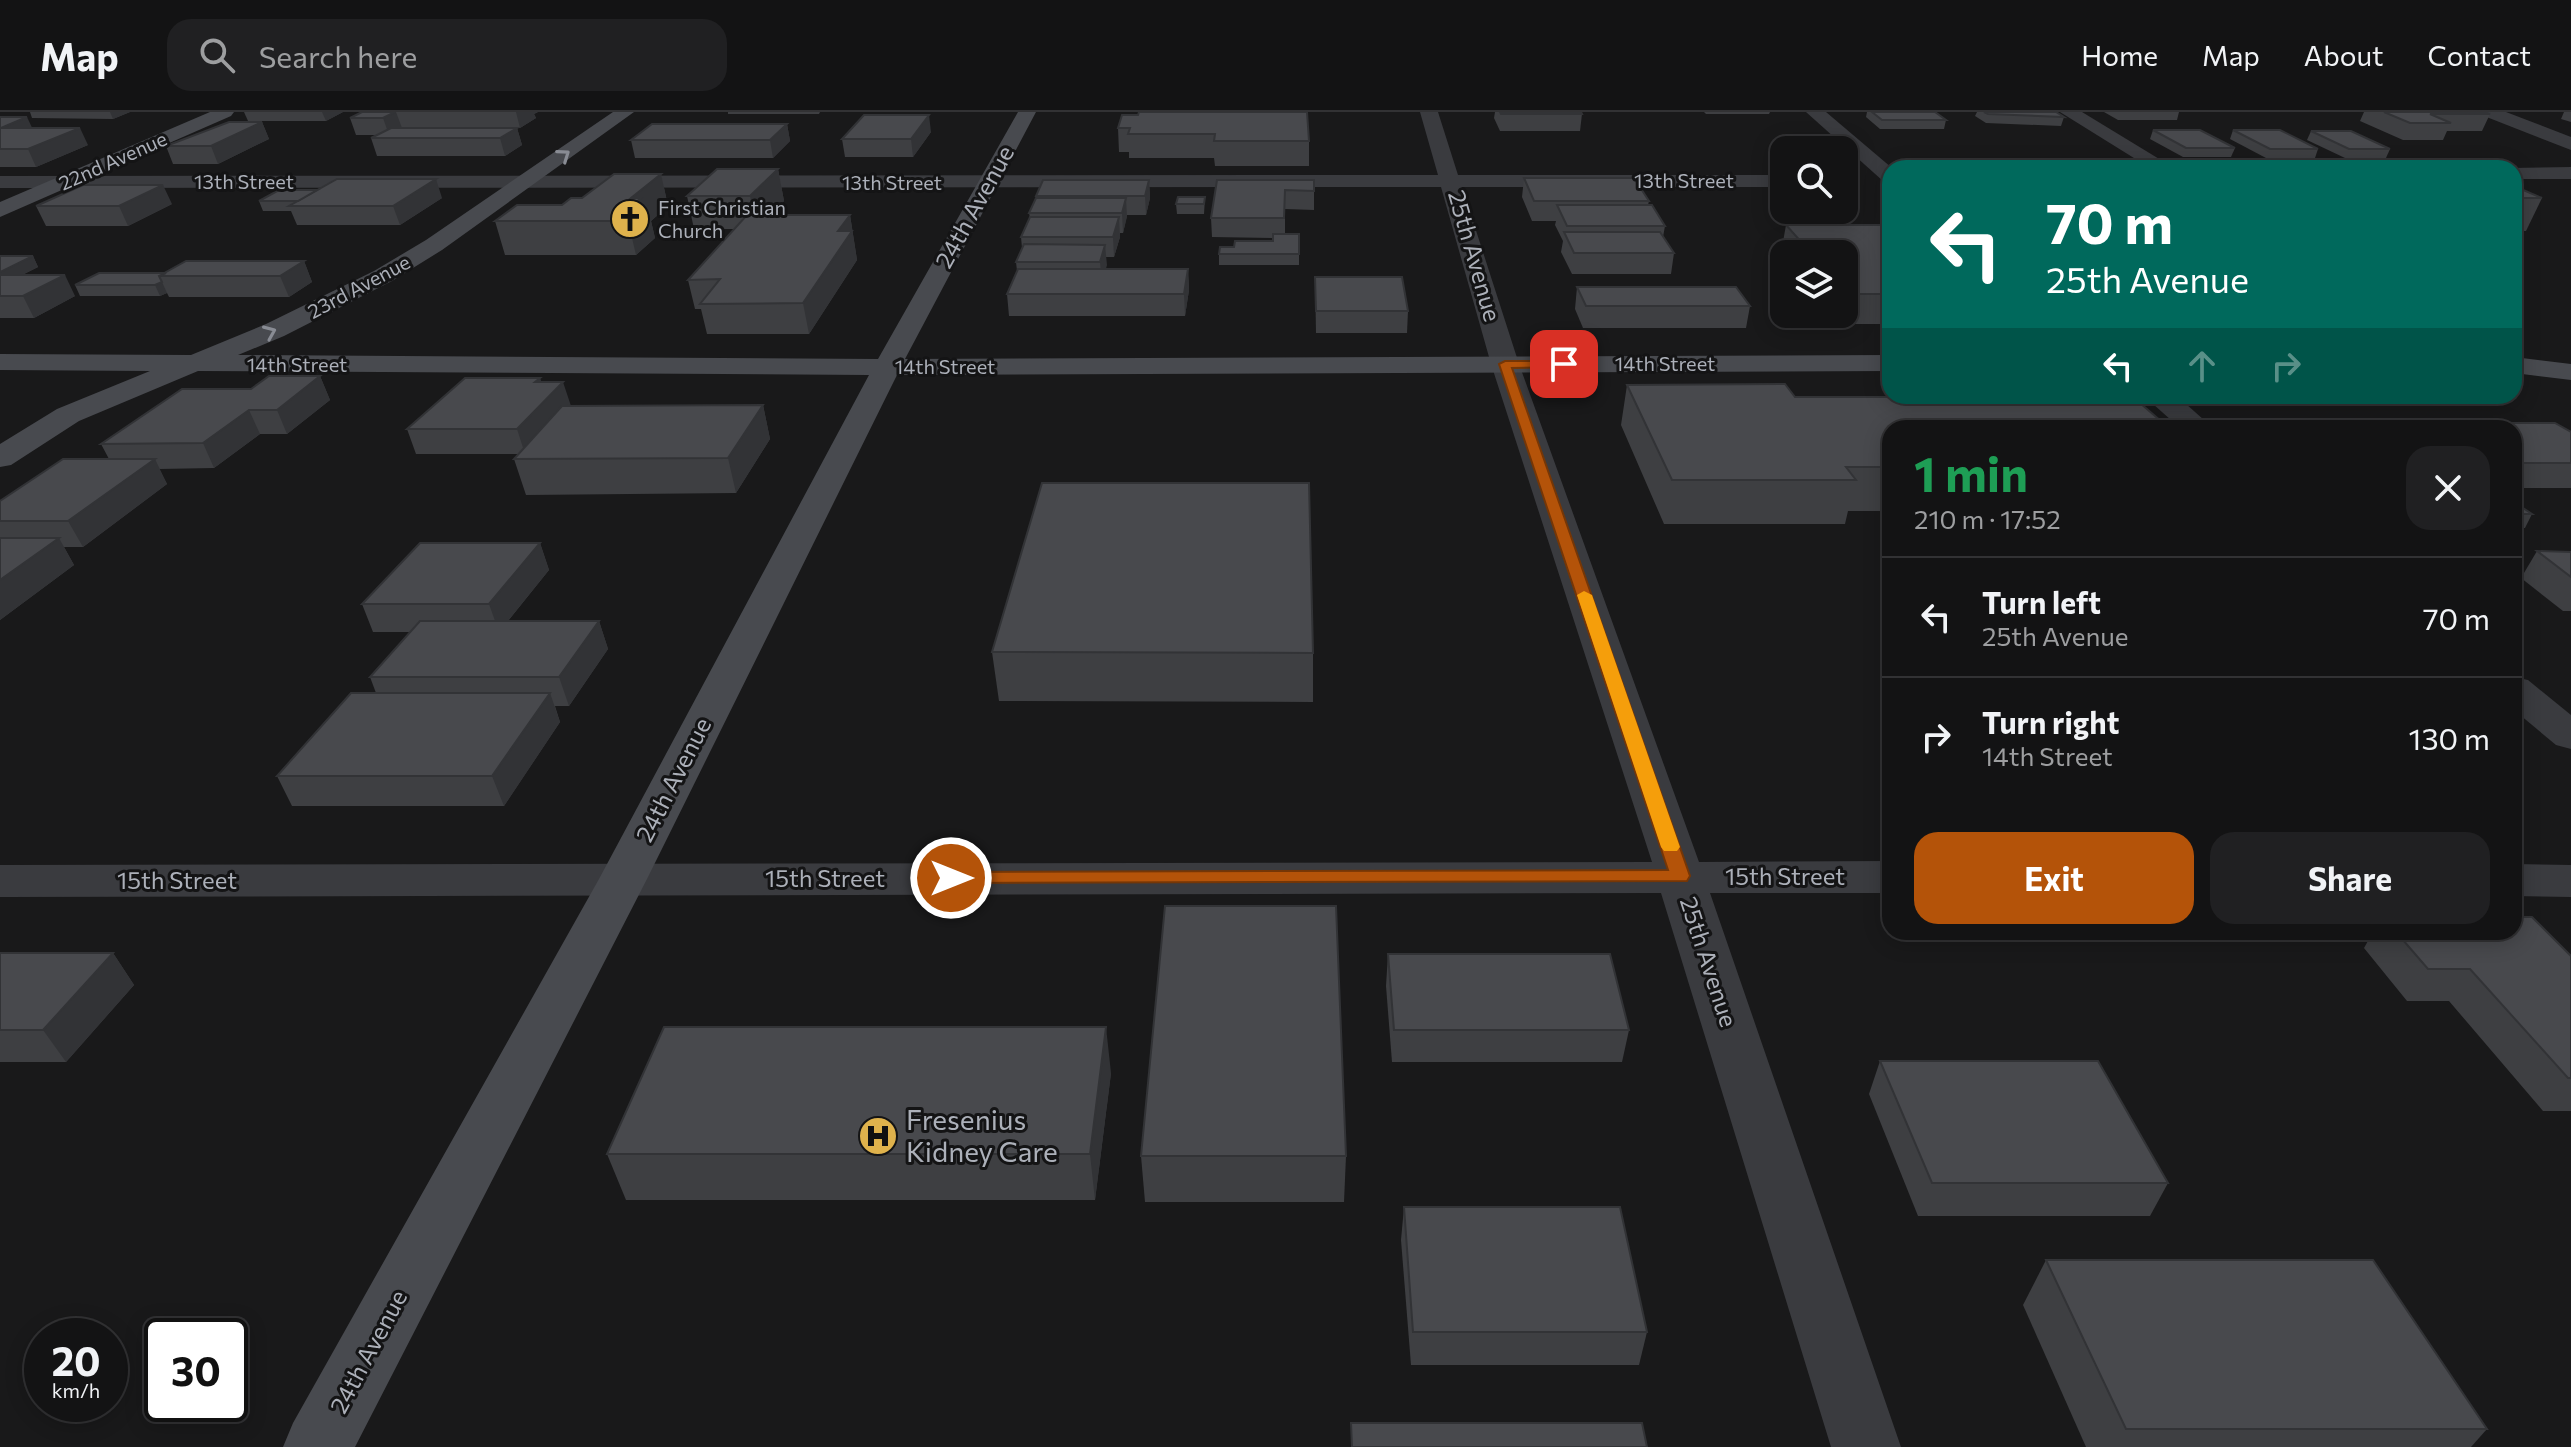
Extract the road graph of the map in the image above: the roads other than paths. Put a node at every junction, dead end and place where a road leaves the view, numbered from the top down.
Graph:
1 (225, 112) edge
2 (625, 112) edge
3 (1027, 112) edge
4 (1429, 112) edge
5 (1815, 112) edge
6 (2069, 112) edge
7 (2490, 112) edge
8 (2571, 144) edge
9 (2150, 160) edge
10 (1882, 172) edge
11 (2522, 173) edge
12 (2571, 173) edge
13 (1882, 180) edge
14 (1770, 181) edge
15 (1859, 181) dead end
16 (0, 182) edge
17 (64, 182) junction
18 (1452, 182) junction
19 (524, 183) junction
20 (989, 183) junction
21 (0, 210) edge
22 (0, 362) edge
23 (91, 362) junction
24 (1882, 363) edge
25 (1505, 364) junction
26 (192, 365) junction
27 (2522, 366) edge
28 (887, 367) junction
29 (2571, 372) edge
30 (2169, 404) edge
31 (68, 415) junction
32 (2188, 420) edge
33 (0, 458) edge
34 (2522, 696) edge
35 (2571, 736) edge
36 (1680, 876) junction
37 (1882, 877) edge
38 (623, 879) junction
39 (2522, 880) edge
40 (0, 881) edge
41 (2571, 881) edge
42 (318, 1447) edge
43 (1866, 1447) edge

1 - 17 main road, 22nd Avenue
19 -> 2 main road, 23rd Avenue
3 - 20 main road, 24th Avenue
4 - 18 street, 25th Avenue
5 - 10 street
6 - 9 street
7 - 8 street
11 - 12 street
13 - 15 street
14 - 18 street, 13th Street
16 - 17 street, 13th Street
17 - 19 street, 13th Street
17 - 21 main road, 22nd Avenue
18 - 20 street, 13th Street
18 - 25 street, 25th Avenue
19 - 20 street, 13th Street
26 -> 19 main road, 23rd Avenue
20 - 28 main road, 24th Avenue
22 - 23 main road, 14th Street
23 - 26 main road, 14th Street
23 - 31 main road, 23rd Avenue
24 - 25 main road, 14th Street
25 - 28 main road, 14th Street
25 - 36 street, 25th Avenue
26 - 28 main road, 14th Street
26 - 31 main road, 23rd Avenue
27 - 29 main road
28 - 38 main road, 24th Avenue
30 - 32 street
31 - 33 main road, 23rd Avenue
34 - 35 street
36 - 37 street, 15th Street
36 - 38 street, 15th Street
36 - 43 street, 25th Avenue
38 - 40 street, 15th Street
38 - 42 main road, 24th Avenue
39 - 41 street

